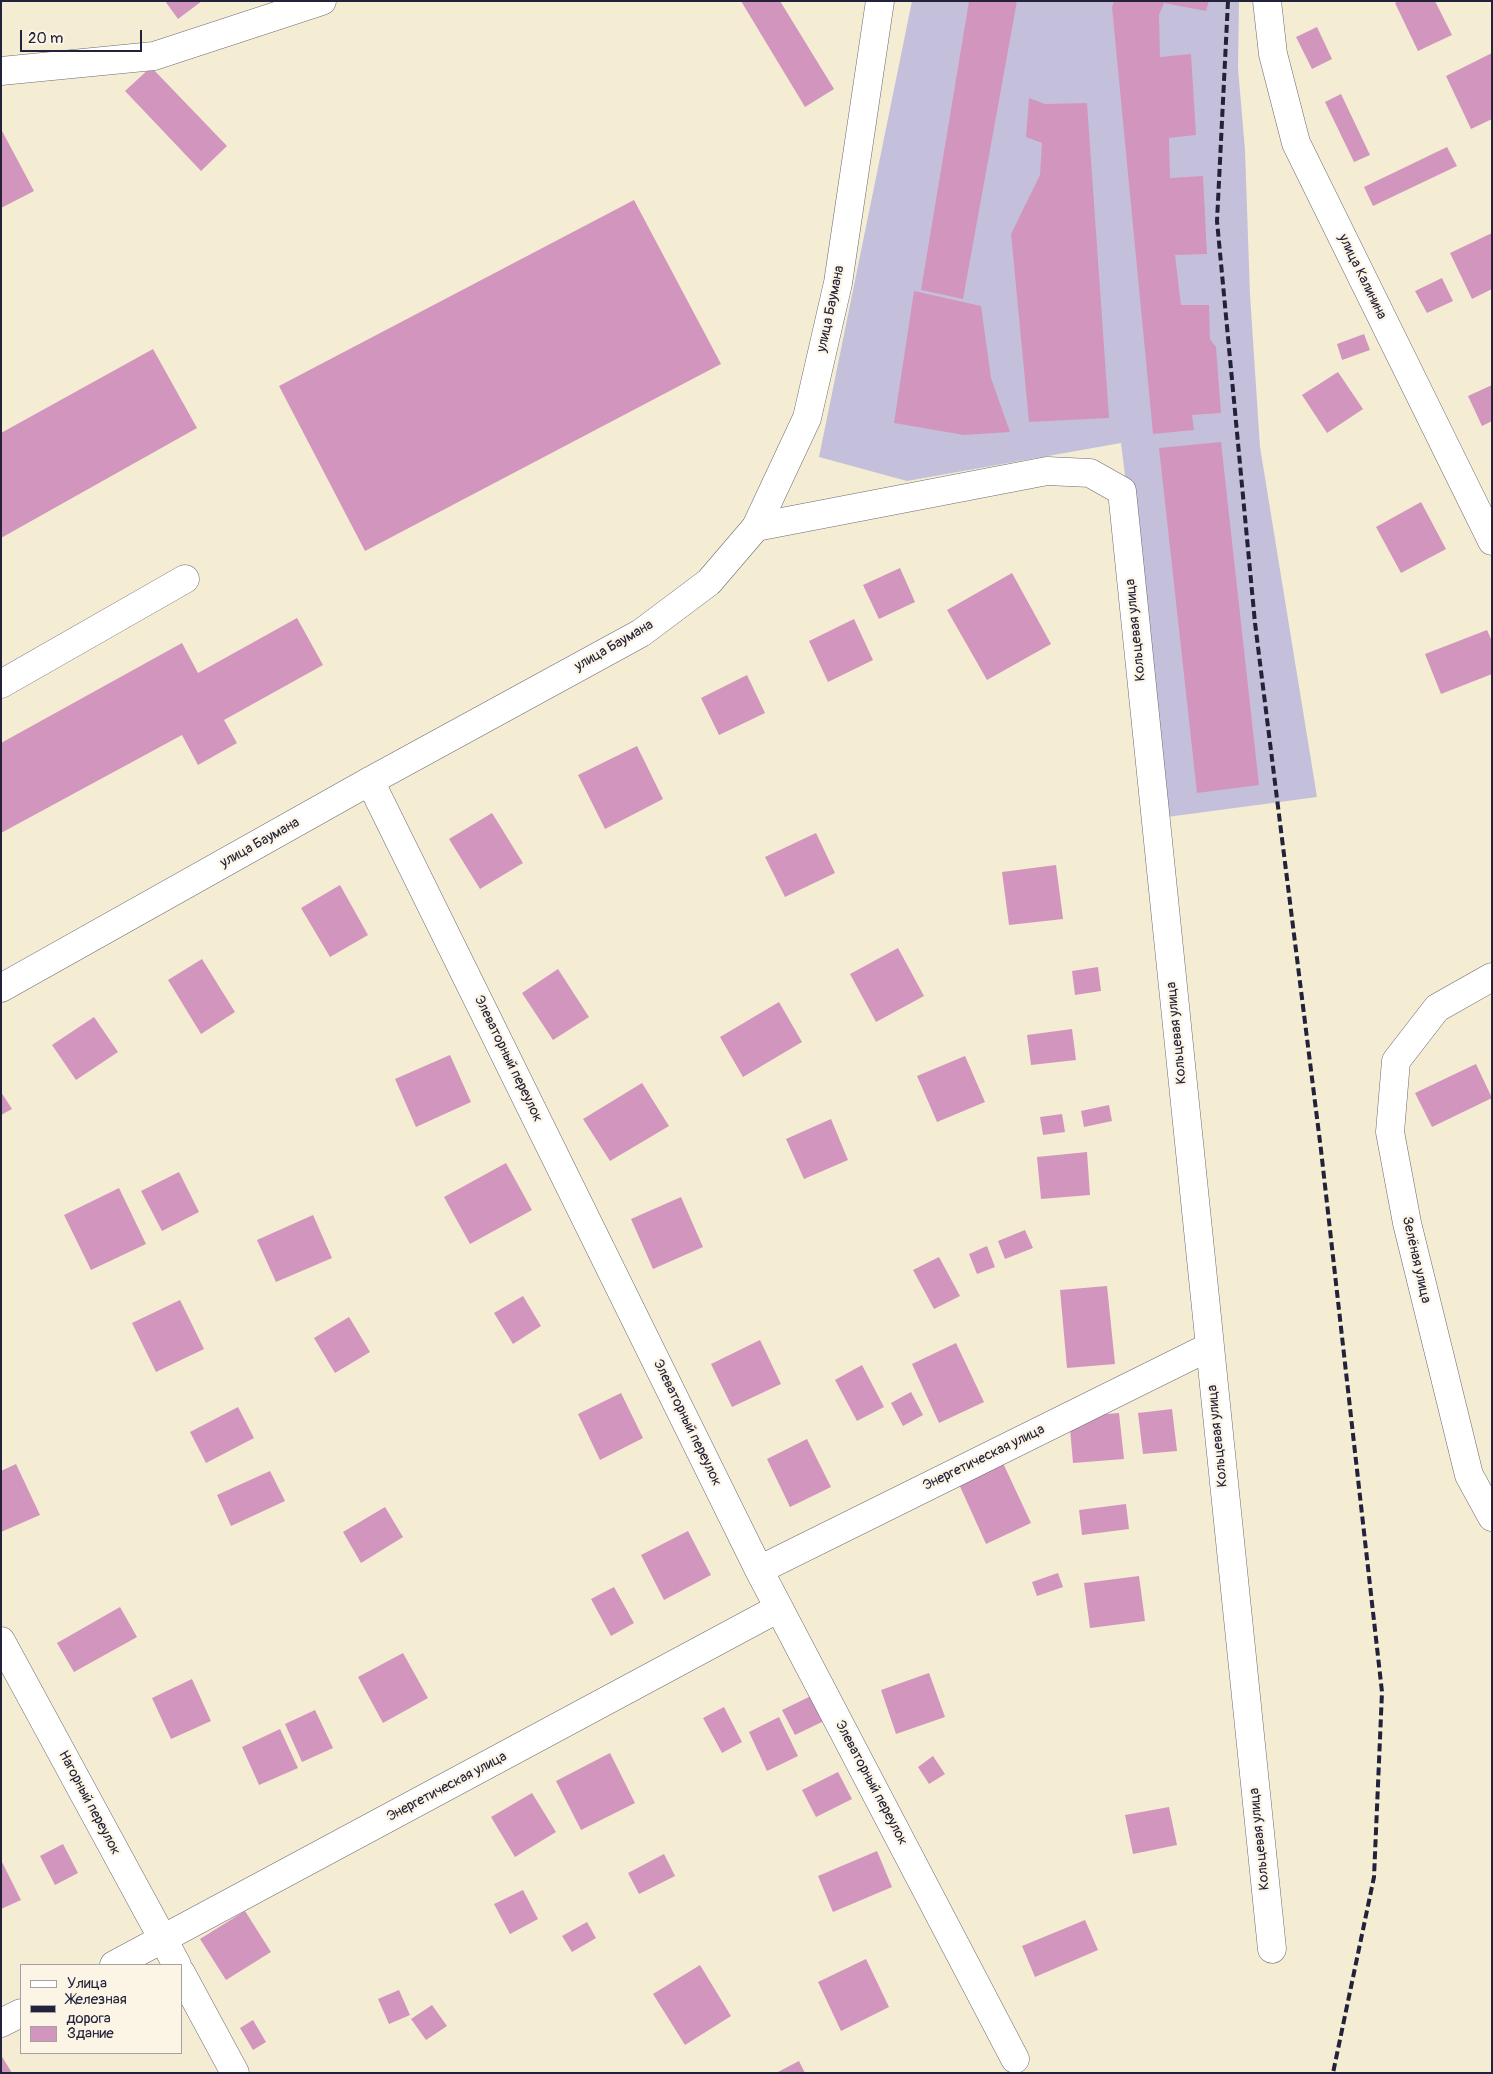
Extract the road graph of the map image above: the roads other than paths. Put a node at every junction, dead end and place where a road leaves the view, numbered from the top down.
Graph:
1 (322, 1) edge
2 (880, 1) edge
3 (1267, 1) edge
4 (1, 71) edge
5 (756, 527) junction
6 (1492, 541) edge
7 (185, 579) dead end
8 (1, 684) edge
9 (370, 781) junction
10 (1492, 977) edge
11 (1, 988) edge
12 (1209, 1347) junction
13 (1492, 1517) edge
14 (759, 1570) junction
15 (779, 1608) junction
16 (1, 1641) edge
17 (163, 1940) junction
18 (1272, 1949) dead end
19 (116, 1964) edge
20 (176, 1964) edge
21 (182, 1976) edge
22 (20, 2014) edge
23 (1, 2023) edge
24 (1015, 2059) dead end
25 (235, 2073) edge

1 - 4 street
2 - 5 street, улица Баумана
3 - 6 street, улица Калинина
5 - 9 street, улица Баумана
5 - 12 street, Кольцевая улица
7 - 8 street
9 - 11 street, улица Баумана
9 - 14 street, Элеваторный переулок
10 - 13 street, Зелёная улица
12 - 14 street, Энергетическая улица
12 - 18 street, Кольцевая улица
14 - 15 street, Элеваторный переулок
15 - 17 street, Энергетическая улица
15 - 24 street, Элеваторный переулок
16 - 17 street, Нагорный переулок
17 - 19 street, Энергетическая улица
17 - 20 street, Нагорный переулок
21 - 25 street
22 - 23 street

